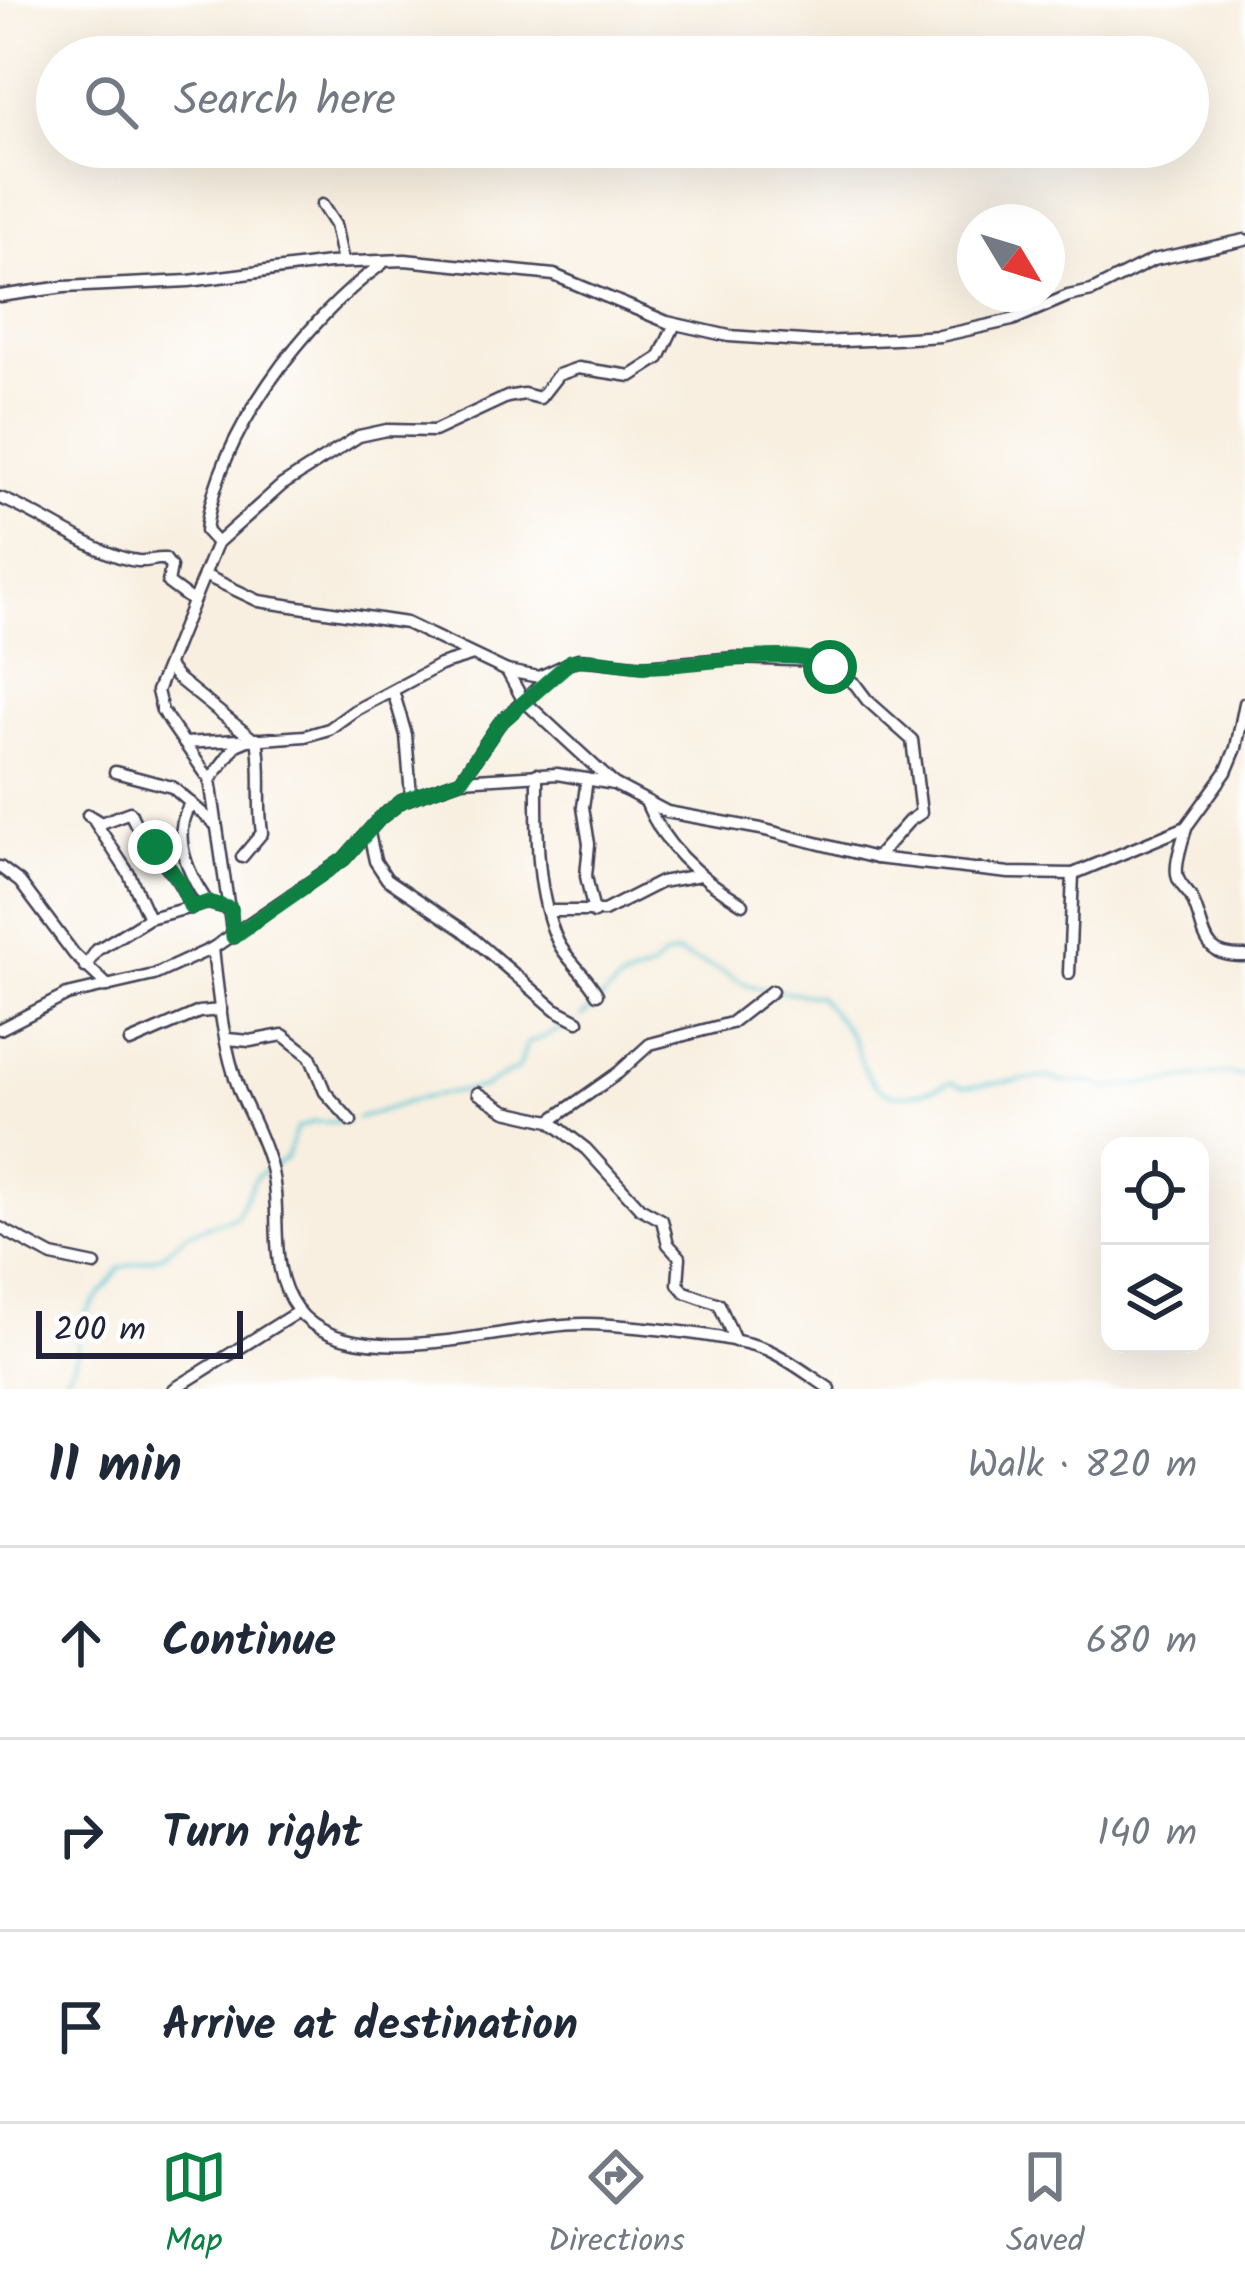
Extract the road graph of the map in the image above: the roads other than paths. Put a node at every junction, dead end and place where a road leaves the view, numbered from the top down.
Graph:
1 (322, 205) dead end
2 (1245, 240) edge
3 (343, 262) junction
4 (385, 262) junction
5 (0, 296) edge
6 (675, 324) junction
7 (0, 498) edge
8 (217, 543) junction
9 (204, 575) junction
10 (191, 600) junction
11 (470, 656) junction
12 (167, 666) junction
13 (507, 670) junction
14 (553, 673) junction
15 (393, 691) junction
16 (523, 700) junction
17 (1245, 704) edge
18 (253, 740) junction
19 (184, 743) junction
20 (115, 772) dead end
21 (537, 774) junction
22 (587, 779) junction
23 (210, 780) junction
24 (461, 780) junction
25 (614, 784) junction
26 (411, 796) junction
27 (190, 802) junction
28 (646, 802) junction
29 (216, 825) junction
30 (1186, 827) junction
31 (369, 832) junction
32 (242, 856) dead end
33 (876, 858) junction
34 (0, 867) edge
35 (1073, 874) junction
36 (700, 875) junction
37 (208, 902) junction
38 (743, 904) dead end
39 (191, 908) junction
40 (231, 909) junction
41 (548, 911) junction
42 (594, 913) junction
43 (149, 918) junction
44 (233, 937) junction
45 (213, 949) junction
46 (1245, 956) edge
47 (85, 967) junction
48 (1069, 974) dead end
49 (108, 986) junction
50 (772, 992) dead end
51 (597, 994) dead end
52 (221, 1010) junction
53 (578, 1021) dead end
54 (0, 1029) edge
55 (227, 1039) junction
56 (130, 1042) dead end
57 (478, 1093) dead end
58 (550, 1120) junction
59 (352, 1121) dead end
60 (0, 1228) edge
61 (94, 1265) dead end
62 (298, 1312) junction
63 (736, 1341) junction
64 (174, 1389) edge
65 (830, 1389) edge

1 - 3 street
2 - 6 street
3 - 4 street
3 - 5 street
4 - 6 street
4 - 8 street
6 - 8 street
7 - 10 street
8 - 9 street
9 - 10 street
9 - 11 street
10 - 12 street
11 - 13 street
11 - 15 street
12 - 18 street
12 - 19 street
13 - 14 street
13 - 16 street
14 - 16 street
14 - 33 street
15 - 18 street
15 - 26 street
16 - 24 street
16 - 25 street
17 - 30 street
18 - 19 street
18 - 23 street
18 - 32 street
19 - 23 street
20 - 27 street
21 - 22 street
21 - 24 street
21 - 41 street
22 - 25 street
22 - 42 street
23 - 29 street
24 - 26 street
25 - 28 street
26 - 31 street
27 - 29 street
27 - 37 street
28 - 33 street
28 - 36 street
29 - 40 street
30 - 35 street
30 - 46 street
31 - 44 street
31 - 53 street
33 - 35 street
34 - 47 street
35 - 48 street
36 - 38 street
36 - 42 street
37 - 39 street
37 - 40 street
39 - 43 street
39 - 43 street
40 - 44 street
41 - 42 street
41 - 51 street
43 - 47 street
44 - 45 street
45 - 49 street
45 - 52 street
47 - 49 street
49 - 54 street
50 - 58 street
52 - 55 street
52 - 56 street
55 - 59 street
55 - 62 street
57 - 58 street
58 - 63 street
60 - 61 street
62 - 63 street
62 - 64 street
63 - 65 street

